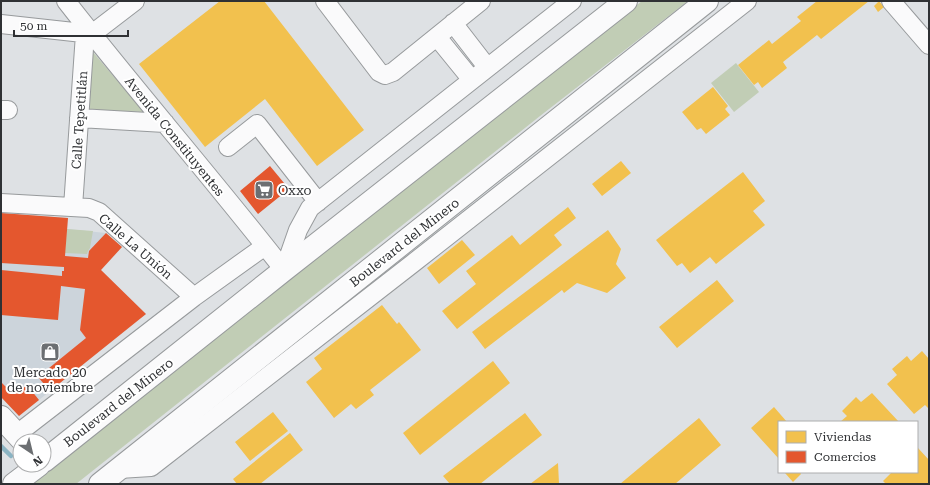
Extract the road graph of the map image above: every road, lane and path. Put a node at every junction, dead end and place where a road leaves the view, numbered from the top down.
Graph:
1 (66, 1) edge
2 (135, 1) edge
3 (325, 1) edge
4 (481, 1) edge
5 (572, 1) edge
6 (626, 1) edge
7 (707, 1) edge
8 (746, 1) edge
9 (891, 1) edge
10 (454, 23) junction
11 (1, 24) edge
12 (89, 34) junction
13 (438, 37) junction
14 (929, 45) edge
15 (487, 67) junction
16 (472, 80) junction
17 (79, 118) junction
18 (165, 123) junction
19 (228, 146) dead end
20 (318, 202) junction
21 (1, 203) edge
22 (73, 207) junction
23 (265, 246) junction
24 (284, 270) junction
25 (194, 297) junction
26 (1, 416) edge
27 (16, 433) edge
28 (26, 433) edge
29 (52, 455) edge
30 (119, 469) junction
31 (28, 473) edge
32 (1, 478) edge
33 (6, 484) edge
34 (14, 484) edge
35 (100, 484) edge

1 - 12 street, Avenida Constituyentes
2 - 12 street
3 - 13 street
4 - 10 street
5 - 15 street
6 - 24 main road, Boulevard del Minero
7 - 30 main road, Boulevard del Minero
8 - 30 street
9 - 14 street
10 - 13 street
10 - 15 street
11 - 12 street
12 - 17 street, Calle Tepetitlán
12 - 18 street, Avenida Constituyentes
13 - 16 street
15 - 16 street
16 - 20 street
17 - 18 street
17 - 22 street, Calle Tepetitlán
18 - 23 street, Avenida Constituyentes
19 - 20 street
20 - 24 street
21 - 22 street, Calle La Unión
22 - 25 street, Calle La Unión
23 - 24 street, Avenida Constituyentes
23 - 25 street
24 - 29 main road, Boulevard del Minero
25 - 28 street
26 - 27 main road
30 - 35 main road, Boulevard del Minero
31 - 34 main road
32 - 33 main road

